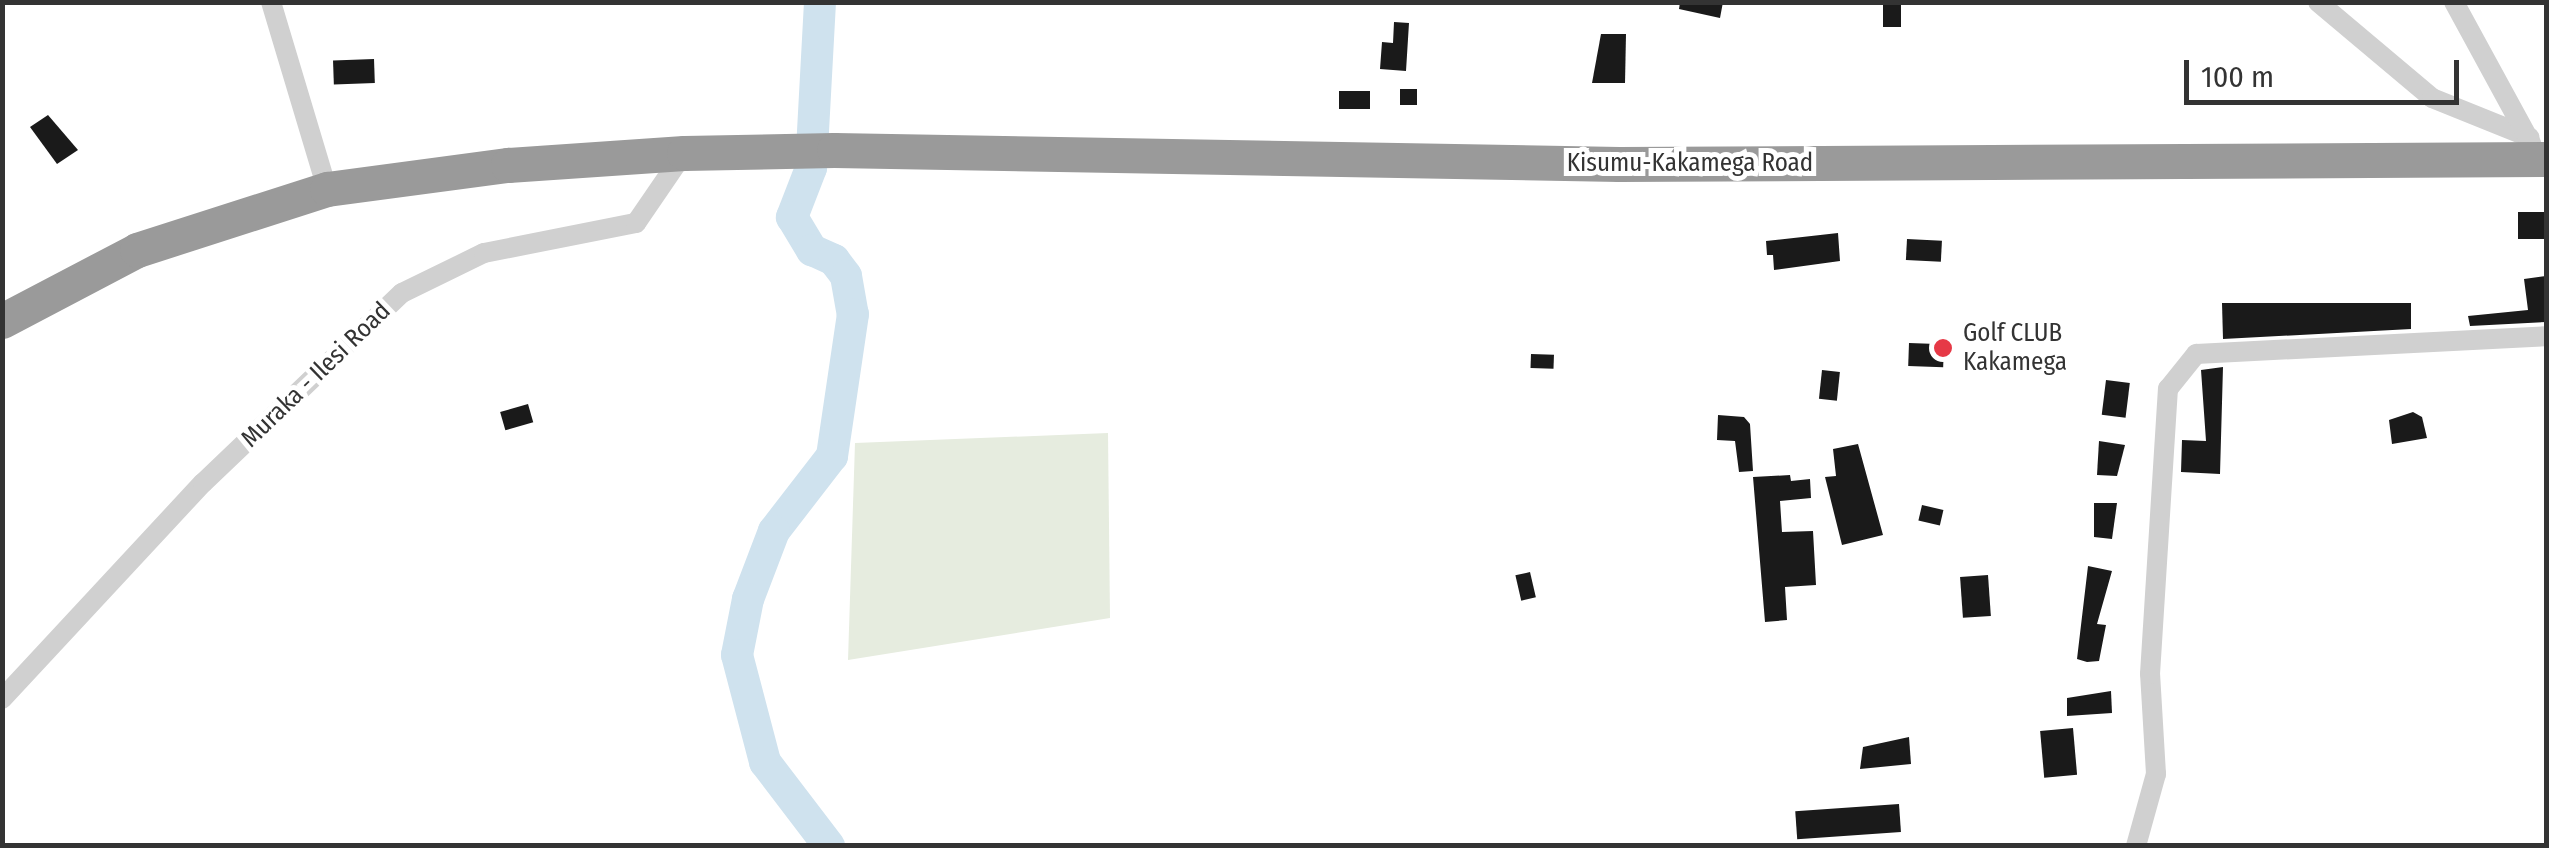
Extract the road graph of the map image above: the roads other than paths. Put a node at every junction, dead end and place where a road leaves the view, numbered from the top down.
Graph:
1 (271, 2) edge
2 (2318, 2) edge
3 (2454, 2) edge
4 (2538, 152) edge
5 (684, 153) junction
6 (327, 189) junction
7 (2, 320) edge
8 (2546, 336) edge
9 (2, 699) edge
10 (2136, 846) edge

1 - 6 street
2 - 4 street
3 - 4 street
4 - 5 highway, Kisumu-Kakamega Road
5 - 6 highway, Kisumu-Kakamega Road
5 - 9 street, Muraka - Ilesi Road
6 - 7 highway, Kisumu-Kakamega Road
8 - 10 street

